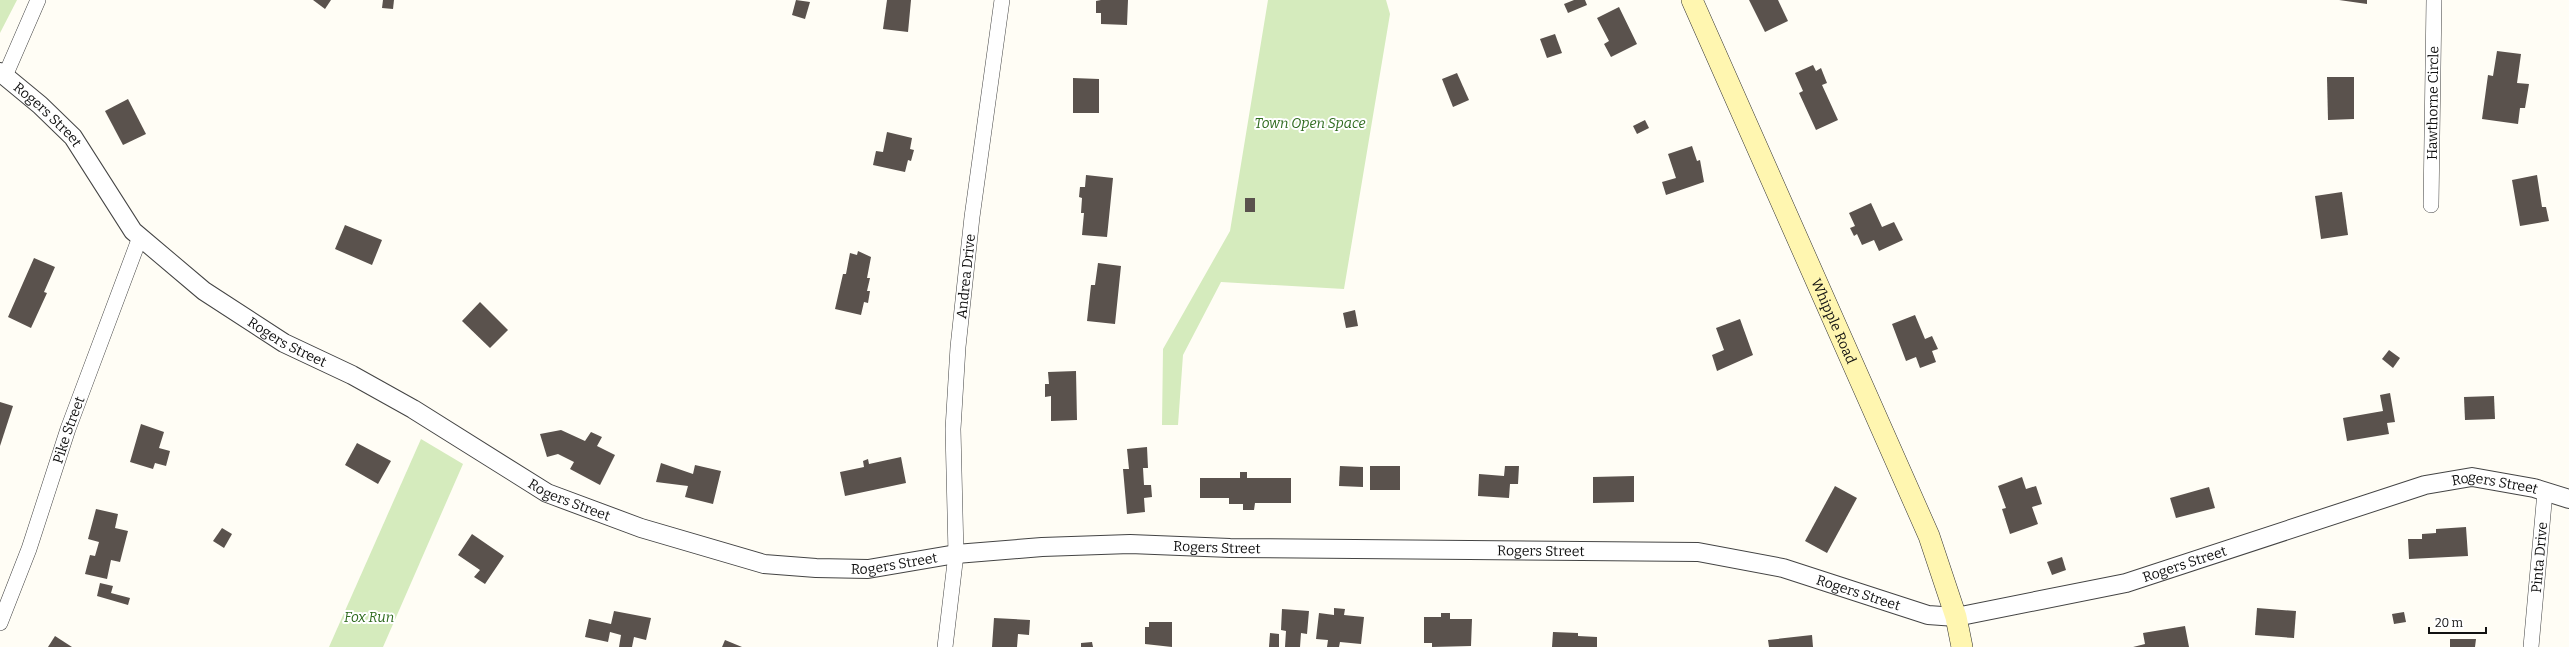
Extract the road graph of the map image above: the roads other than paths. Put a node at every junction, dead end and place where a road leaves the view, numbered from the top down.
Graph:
1 (38, 0) edge
2 (1002, 0) edge
3 (1692, 0) edge
4 (2434, 0) edge
5 (2, 74) edge
6 (2431, 205) dead end
7 (140, 237) junction
8 (2545, 492) junction
9 (2569, 499) edge
10 (956, 554) junction
11 (1956, 617) junction
12 (0, 623) edge
13 (945, 647) edge
14 (1962, 647) edge
15 (2531, 647) edge

1 - 5 street
2 - 10 street, Andrea Drive
3 - 11 main road, Whipple Road
4 - 6 street, Hawthorne Circle
5 - 7 street, Rogers Street
7 - 10 street, Rogers Street
7 - 12 street, Pike Street
8 - 9 street, Rogers Street
8 - 11 street, Rogers Street
8 - 15 street, Pinta Drive
10 - 11 street, Rogers Street
10 - 13 street, Andrea Drive
11 - 14 main road, Whipple Road

